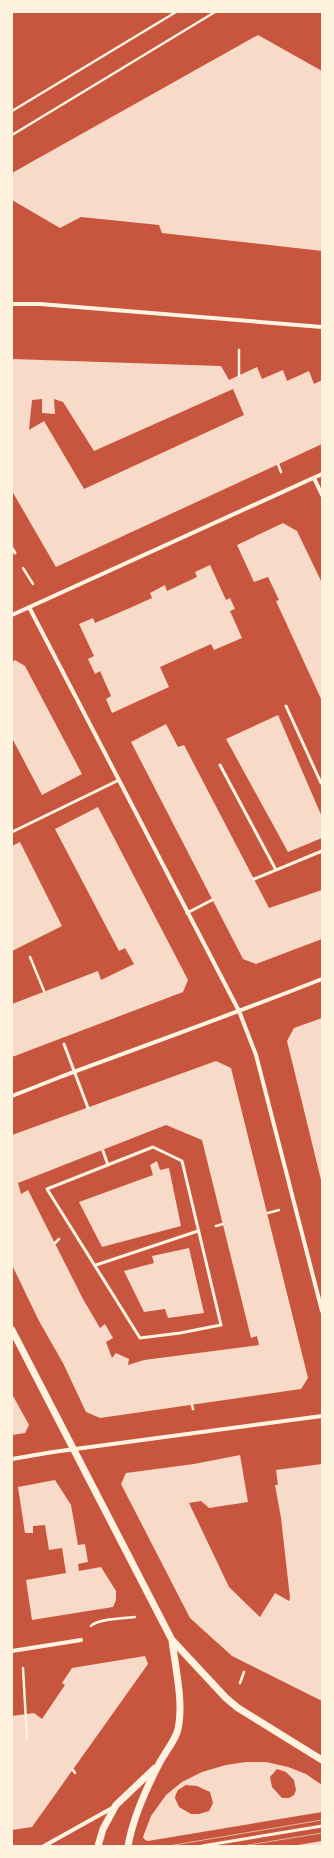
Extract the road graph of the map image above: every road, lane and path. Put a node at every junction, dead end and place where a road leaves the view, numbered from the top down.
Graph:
1 (176, 12) edge
2 (215, 12) edge
3 (12, 111) edge
4 (12, 135) edge
5 (12, 304) edge
6 (322, 327) edge
7 (239, 350) dead end
8 (239, 376) dead end
9 (278, 464) dead end
10 (281, 472) dead end
11 (322, 474) edge
12 (314, 478) junction
13 (322, 495) edge
14 (12, 548) edge
15 (15, 553) dead end
16 (29, 607) junction
17 (12, 615) edge
18 (286, 706) dead end
19 (220, 765) dead end
20 (119, 780) junction
21 (322, 783) edge
22 (12, 832) edge
23 (322, 851) edge
24 (276, 870) junction
25 (254, 879) dead end
26 (212, 900) dead end
27 (187, 913) junction
28 (30, 958) dead end
29 (322, 979) edge
30 (44, 991) dead end
31 (239, 1011) junction
32 (64, 1044) dead end
33 (74, 1072) junction
34 (63, 1076) joint
35 (12, 1096) edge
36 (88, 1108) dead end
37 (103, 1150) dead end
38 (108, 1165) junction
39 (198, 1231) junction
40 (96, 1265) junction
41 (322, 1311) edge
42 (12, 1330) edge
43 (192, 1404) dead end
44 (192, 1409) dead end
45 (322, 1416) edge
46 (73, 1449) junction
47 (12, 1459) edge
48 (134, 1617) dead end
49 (94, 1623) dead end
50 (81, 1640) dead end
51 (172, 1640) junction
52 (12, 1651) edge
53 (23, 1668) dead end
54 (244, 1672) dead end
55 (240, 1684) dead end
56 (28, 1739) dead end
57 (322, 1760) edge
58 (158, 1765) junction
59 (73, 1770) dead end
60 (75, 1773) dead end
61 (116, 1805) junction
62 (322, 1826) edge
63 (44, 1846) edge
64 (98, 1846) edge
65 (128, 1846) edge
66 (202, 1846) edge

1 - 3 path
2 - 4 path
5 - 6 street
7 - 8 path
9 - 10 path
11 - 12 street
12 - 13 street
12 - 16 street
14 - 15 lane
16 - 17 street
16 - 20 street
18 - 21 lane
19 - 24 lane
20 - 22 lane
20 - 27 street
23 - 24 lane
24 - 25 lane
26 - 27 lane
27 - 31 street
28 - 30 path
29 - 31 street
31 - 33 street
31 - 41 street
32 - 33 lane
33 - 34 street
33 - 36 lane
34 - 35 street
37 - 38 lane
38 - 39 lane
38 - 40 lane
39 - 40 lane
39 - 40 lane
42 - 46 street
43 - 44 path
45 - 46 street
46 - 47 street
46 - 51 street
48 - 49 path
50 - 52 street
51 - 57 street
51 - 58 street
53 - 56 path
54 - 55 path
58 - 61 street
58 - 65 street
59 - 60 path
61 - 63 street
61 - 64 street
62 - 66 lane

